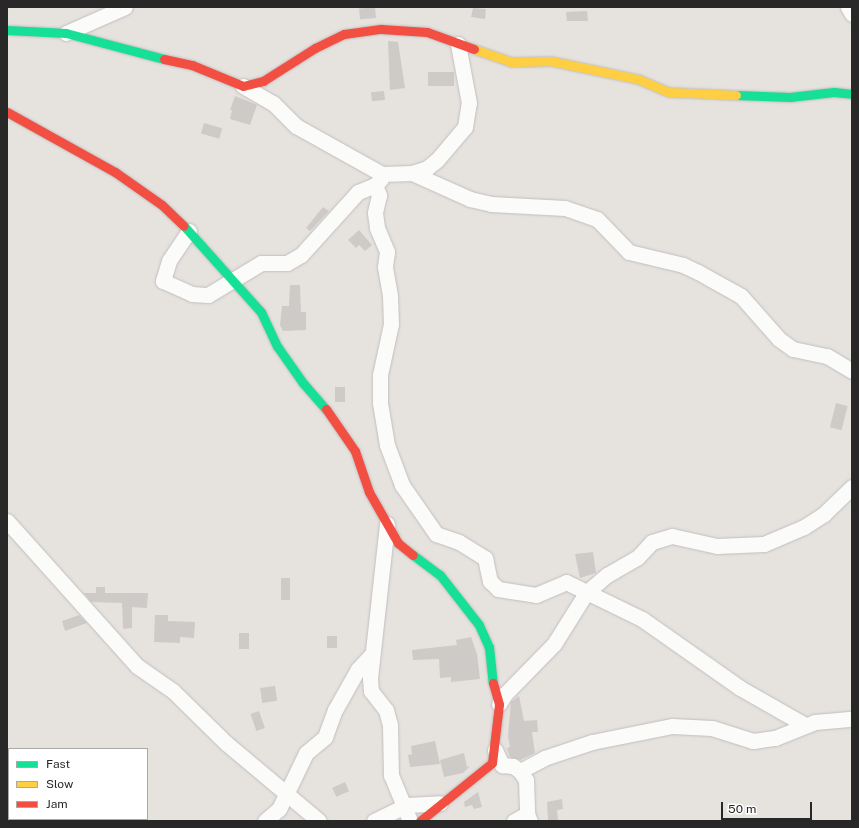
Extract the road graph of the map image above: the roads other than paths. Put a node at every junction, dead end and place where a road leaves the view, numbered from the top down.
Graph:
1 (125, 7) edge
2 (848, 7) edge
3 (852, 14) edge
4 (7, 30) edge
5 (66, 33) junction
6 (458, 44) junction
7 (243, 86) junction
8 (852, 94) edge
9 (7, 112) edge
10 (412, 173) junction
11 (378, 179) junction
12 (189, 231) junction
13 (231, 281) junction
14 (852, 371) edge
15 (852, 487) edge
16 (7, 521) edge
17 (387, 524) junction
18 (586, 593) junction
19 (371, 655) junction
20 (499, 704) junction
21 (852, 719) edge
22 (805, 725) junction
23 (495, 750) junction
24 (520, 771) junction
25 (286, 794) junction
26 (440, 803) junction
27 (404, 807) junction
28 (524, 819) edge
29 (265, 821) edge
30 (319, 821) edge
31 (374, 821) edge
32 (410, 821) edge
33 (420, 821) edge

1 - 5 street
2 - 3 street
4 - 5 street
5 - 7 street
6 - 7 street
6 - 8 street
6 - 10 street
7 - 11 street
9 - 12 street
10 - 11 street
10 - 14 street
11 - 13 street
11 - 18 street
12 - 13 street
12 - 13 street
13 - 17 street
15 - 18 street
16 - 25 street
17 - 19 street
17 - 20 street
18 - 20 street
18 - 22 street
19 - 25 street
19 - 27 street
20 - 23 street
21 - 22 street
22 - 24 street
23 - 24 street
23 - 26 street
24 - 28 street
25 - 29 street
25 - 30 street
26 - 27 street
26 - 33 street
27 - 31 street
27 - 32 street

